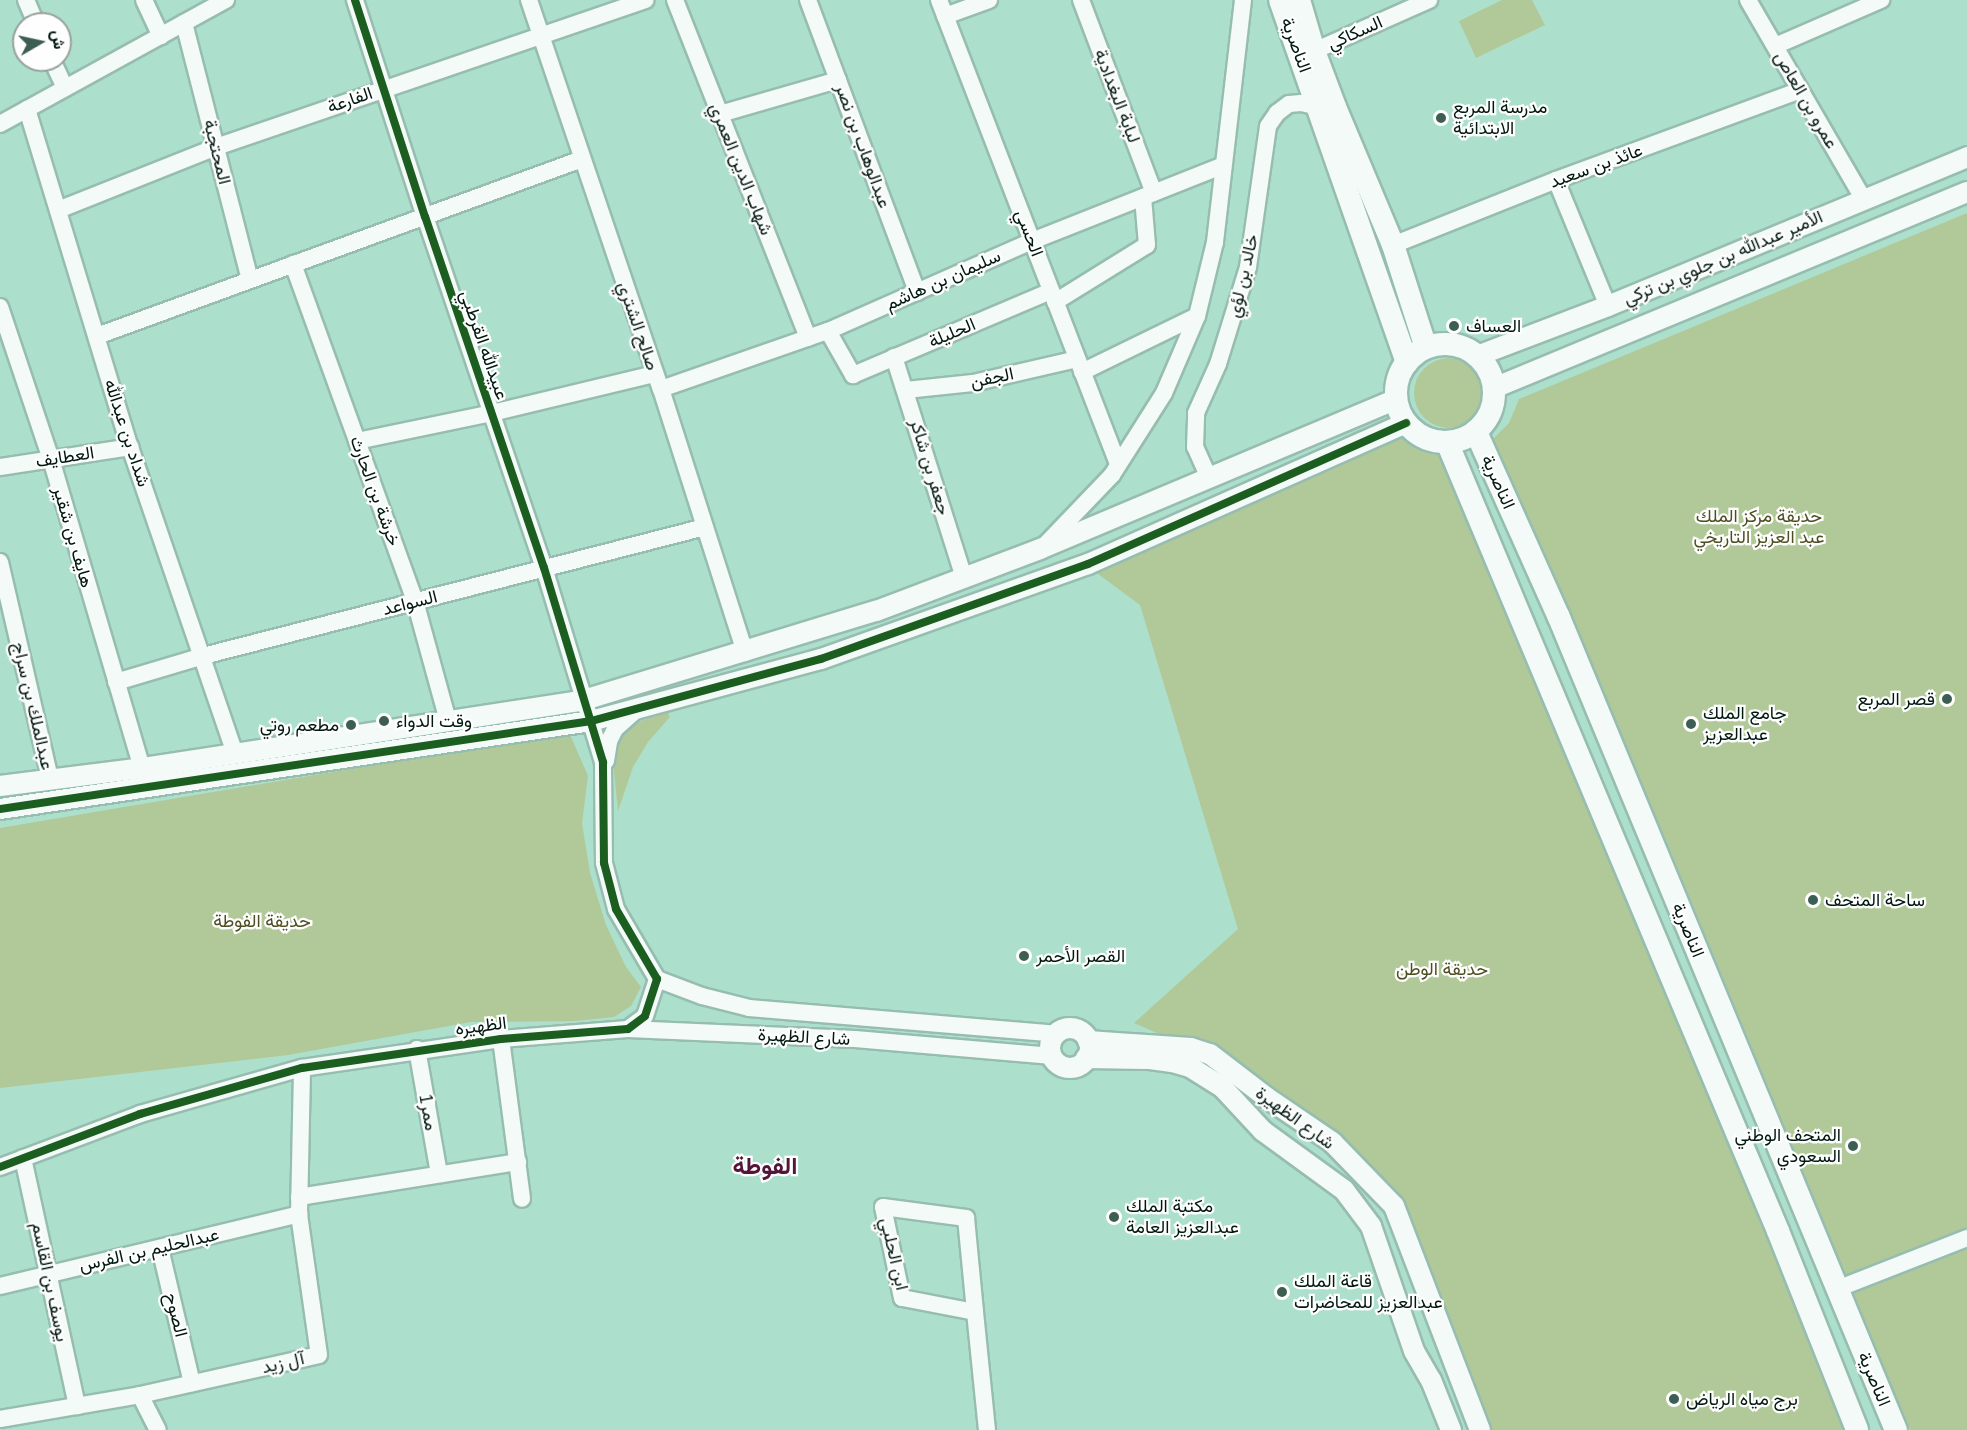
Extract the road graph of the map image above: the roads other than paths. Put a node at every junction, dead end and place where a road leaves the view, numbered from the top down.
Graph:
1 (144, 0) edge
2 (226, 0) edge
3 (355, 0) edge
4 (529, 0) edge
5 (646, 0) edge
6 (675, 0) edge
7 (808, 0) edge
8 (939, 0) edge
9 (989, 0) edge
10 (1081, 0) edge
11 (1243, 0) edge
12 (1280, 0) edge
13 (1299, 0) edge
14 (1430, 0) edge
15 (1748, 0) edge
16 (1881, 0) edge
17 (945, 16) junction
18 (184, 23) junction
19 (161, 36) junction
20 (541, 36) junction
21 (1775, 46) junction
22 (1314, 51) junction
23 (58, 72) edge
24 (838, 80) junction
25 (65, 88) junction
26 (384, 88) junction
27 (1800, 90) junction
28 (1318, 108) junction
29 (27, 109) junction
30 (720, 114) junction
31 (0, 124) edge
32 (216, 147) junction
33 (1967, 157) edge
34 (582, 159) junction
35 (1224, 165) junction
36 (1556, 180) junction
37 (1967, 192) edge
38 (1149, 195) junction
39 (1864, 200) junction
40 (58, 210) junction
41 (425, 217) junction
42 (1032, 241) junction
43 (1393, 245) junction
44 (293, 264) junction
45 (250, 280) junction
46 (917, 292) junction
47 (1053, 297) junction
48 (1608, 306) junction
49 (0, 307) edge
50 (1197, 316) junction
51 (828, 331) junction
52 (97, 336) junction
53 (808, 338) junction
54 (1426, 348) junction
55 (1477, 356) junction
56 (894, 357) junction
57 (1407, 362) junction
58 (1080, 365) junction
59 (657, 382) junction
60 (1494, 388) junction
61 (906, 390) junction
62 (1396, 399) junction
63 (492, 413) junction
64 (1406, 423) junction
65 (1476, 432) junction
66 (357, 441) junction
67 (1448, 442) junction
68 (130, 447) junction
69 (51, 459) junction
70 (1118, 465) junction
71 (0, 467) edge
72 (1209, 478) junction
73 (705, 527) junction
74 (1040, 549) junction
75 (0, 562) edge
76 (544, 568) junction
77 (964, 578) junction
78 (415, 601) junction
79 (745, 652) junction
80 (203, 656) junction
81 (116, 682) junction
82 (584, 700) junction
83 (660, 702) junction
84 (448, 721) junction
85 (591, 721) junction
86 (235, 754) junction
87 (142, 768) junction
88 (122, 770) junction
89 (83, 775) junction
90 (50, 779) junction
91 (605, 783) junction
92 (0, 786) edge
93 (122, 790) junction
94 (81, 797) junction
95 (0, 809) edge
96 (657, 979) junction
97 (628, 1029) junction
98 (1056, 1034) junction
99 (501, 1038) junction
100 (417, 1049) junction
101 (1087, 1050) junction
102 (1052, 1056) junction
103 (302, 1068) junction
104 (23, 1158) junction
105 (518, 1162) junction
106 (0, 1167) edge
107 (439, 1174) junction
108 (299, 1197) junction
109 (522, 1199) dead end
110 (299, 1214) junction
111 (1807, 1219) junction
112 (1778, 1231) junction
113 (1967, 1238) edge
114 (160, 1248) junction
115 (49, 1274) junction
116 (0, 1286) edge
117 (1836, 1289) junction
118 (975, 1312) junction
119 (192, 1383) junction
120 (140, 1395) junction
121 (77, 1406) junction
122 (0, 1419) edge
123 (158, 1430) edge
124 (987, 1430) edge
125 (1450, 1430) edge
126 (1480, 1430) edge
127 (1857, 1430) edge
128 (1896, 1430) edge

1 - 19 street
2 - 18 street
3 - 26 street, عبيدالله القرطبي
4 - 20 street, صالح الشتري
5 - 20 street, الفارعة
6 - 30 street, شهاب الدين العمري
7 - 24 street, عبدالوهاب بن نصر
8 - 17 street, الحسي
9 - 17 street
10 - 38 street, لبابة البغدادية
11 - 35 street
12 - 28 main road, الناصرية
13 - 22 main road, الناصرية
14 - 22 street, السكاكي
15 - 21 street, عمرو بن العاص
16 - 21 street
17 - 42 street, الحسي
18 - 19 street
18 - 32 street, المحتجبة
19 - 25 street
20 - 26 street, الفارعة
20 - 34 street, صالح الشتري
21 - 27 street, عمرو بن العاص
22 - 43 main road, الناصرية
23 - 25 street
24 - 30 street
24 - 46 street, عبدالوهاب بن نصر
25 - 29 street
26 - 32 street, الفارعة
26 - 41 street, عبيدالله القرطبي
27 - 36 street, عائذ بن سعيد
27 - 39 street, عمرو بن العاص
28 - 57 main road, الناصرية
28 - 72 street, خالد بن لؤي
29 - 31 street
29 - 40 street, شداد بن عبدالله
30 - 53 street, شهاب الدين العمري
32 - 40 street, الفارعة
32 - 45 street, المحتجبة
33 - 39 street, الأمير عبدالله بن جلوي بن تركي
34 - 41 street
34 - 59 street, صالح الشتري
35 - 38 street, سليمان بن هاشم
35 - 50 street
36 - 43 street, عائذ بن سعيد
36 - 48 street
37 - 60 street, الأمير عبدالله بن جلوي بن تركي
38 - 42 street, سليمان بن هاشم
38 - 47 street, لبابة البغدادية
39 - 48 street, الأمير عبدالله بن جلوي بن تركي
40 - 52 street, شداد بن عبدالله
41 - 44 street
41 - 63 street, عبيدالله القرطبي
42 - 46 street, سليمان بن هاشم
42 - 47 street, الحسي
43 - 54 main road, الناصرية
44 - 45 street
44 - 66 street, خرشة بن الحارث
45 - 52 street
46 - 51 street, سليمان بن هاشم
47 - 56 street, الحليلة
47 - 58 street, الحسي
48 - 55 street, الأمير عبدالله بن جلوي بن تركي
49 - 69 street, هايف بن شقير
50 - 58 street, خالد بن لؤي
50 - 70 street
51 - 53 street, سليمان بن هاشم
51 - 56 street, الحليلة
52 - 68 street, شداد بن عبدالله
53 - 59 street, سليمان بن هاشم
54 - 55 main road
54 - 57 main road
55 - 60 main road
56 - 61 street, جعفر بن شاكر
57 - 62 main road
58 - 61 street, الجفن
58 - 70 street, الحسي
59 - 63 street, سليمان بن هاشم
59 - 73 street, صالح الشتري
60 - 65 main road
61 - 77 street, جعفر بن شاكر
62 - 64 main road
62 - 72 street
63 - 66 street, سليمان بن هاشم
63 - 76 street, عبيدالله القرطبي
64 - 67 main road
64 - 83 street
65 - 67 main road
65 - 111 main road, الناصرية
66 - 78 street, خرشة بن الحارث
67 - 112 main road, الناصرية
68 - 69 street, العطايف
68 - 80 street, شداد بن عبدالله
69 - 71 street, العطايف
69 - 81 street, هايف بن شقير
70 - 74 street
72 - 74 street
73 - 76 street, السواعد
73 - 79 street, صالح الشتري
74 - 77 street
75 - 90 street, عبدالملك بن سراج
76 - 78 street, السواعد
76 - 82 street, عبيدالله القرطبي
77 - 79 street
78 - 80 street, السواعد
78 - 84 street, خرشة بن الحارث
79 - 82 street
80 - 81 street, السواعد
80 - 86 street, شداد بن عبدالله
81 - 87 street, هايف بن شقير
82 - 84 street
82 - 85 street
83 - 85 street
83 - 91 street
84 - 86 street
85 - 91 street
85 - 93 street
86 - 87 street
87 - 88 street
88 - 89 street
88 - 93 street
89 - 90 street
89 - 94 street
90 - 92 street
91 - 96 street
93 - 94 street
94 - 95 street
96 - 97 street
96 - 98 street, شارع الظهيرة
97 - 99 street, الظهيره
97 - 102 street, شارع الظهيرة
98 - 101 street, شارع الظهيرة
98 - 102 street
99 - 100 street, الظهيره
99 - 105 street
100 - 103 street, الظهيره
100 - 107 street, ممر1
101 - 102 street, شارع الظهيرة
101 - 125 street, شارع الظهيرة
101 - 126 street, شارع الظهيرة
103 - 104 street, الظهيره
103 - 108 street, آل زيد
104 - 106 street, الظهيره
104 - 115 street, يوسف بن القاسم
105 - 107 street
105 - 109 street
107 - 108 street
108 - 110 street, آل زيد
110 - 114 street, عبدالحليم بن الفرس
110 - 119 street, آل زيد
111 - 112 main road
111 - 117 main road, الناصرية
112 - 127 main road, الناصرية
113 - 117 street
114 - 115 street, عبدالحليم بن الفرس
114 - 119 street, الصوح
115 - 116 street, عبدالحليم بن الفرس
115 - 121 street, يوسف بن القاسم
117 - 128 main road, الناصرية
118 - 118 street, ابن الحلبي
118 - 124 street, ابن الحلبي
119 - 120 street, آل زيد
120 - 121 street, آل زيد
120 - 123 street
121 - 122 street, آل زيد

